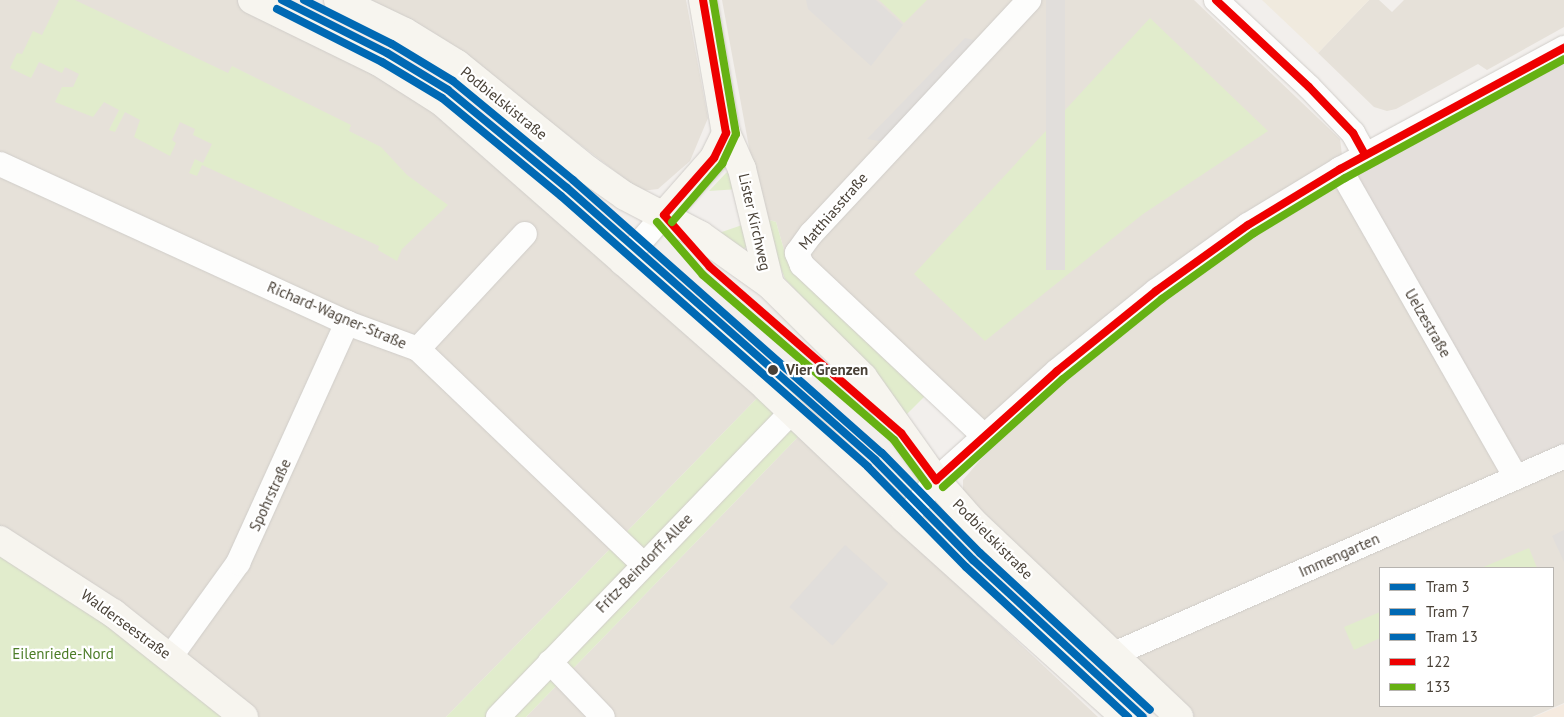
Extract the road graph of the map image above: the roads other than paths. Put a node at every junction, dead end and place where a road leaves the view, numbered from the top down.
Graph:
1 (252, 0) edge
2 (338, 0) edge
3 (703, 0) edge
4 (1029, 0) edge
5 (1216, 0) edge
6 (1564, 48) edge
7 (726, 132) junction
8 (1365, 156) junction
9 (0, 164) edge
10 (1340, 169) junction
11 (664, 215) junction
12 (525, 234) dead end
13 (622, 263) junction
14 (770, 285) junction
15 (347, 322) junction
16 (418, 349) junction
17 (792, 411) junction
18 (984, 436) junction
19 (1564, 456) edge
20 (1516, 477) junction
21 (936, 480) junction
22 (905, 519) junction
23 (0, 540) edge
24 (643, 564) junction
25 (1114, 654) junction
26 (171, 656) junction
27 (550, 662) junction
28 (1122, 716) edge
29 (244, 717) edge
30 (498, 717) edge
31 (603, 717) edge
32 (1179, 717) edge

1 - 13 main road
2 - 11 main road, Podbielskistraße
3 - 7 main road, Lister Kirchweg
4 - 18 street, Matthiasstraße
5 - 8 street
6 - 8 street
7 - 11 main road
7 - 14 main road, Lister Kirchweg
8 - 10 street
9 - 15 street, Richard-Wagner-Straße
10 - 18 street
10 - 20 street, Uelzestraße
11 - 13 street
11 - 14 main road, Podbielskistraße
12 - 16 street
13 - 17 main road
14 - 21 main road, Podbielskistraße
15 - 16 street, Richard-Wagner-Straße
15 - 26 street, Spohrstraße
16 - 24 street, Richard-Wagner-Straße
17 - 22 main road
17 - 24 street, Fritz-Beindorff-Allee
18 - 21 street
19 - 20 street, Immengarten
20 - 25 street, Immengarten
21 - 22 street
21 - 25 main road, Podbielskistraße
22 - 28 main road
23 - 26 main road, Walderseestraße
24 - 27 street, Fritz-Beindorff-Allee
25 - 32 main road, Podbielskistraße
26 - 29 main road, Walderseestraße
27 - 30 street, Fritz-Beindorff-Allee
27 - 31 street

